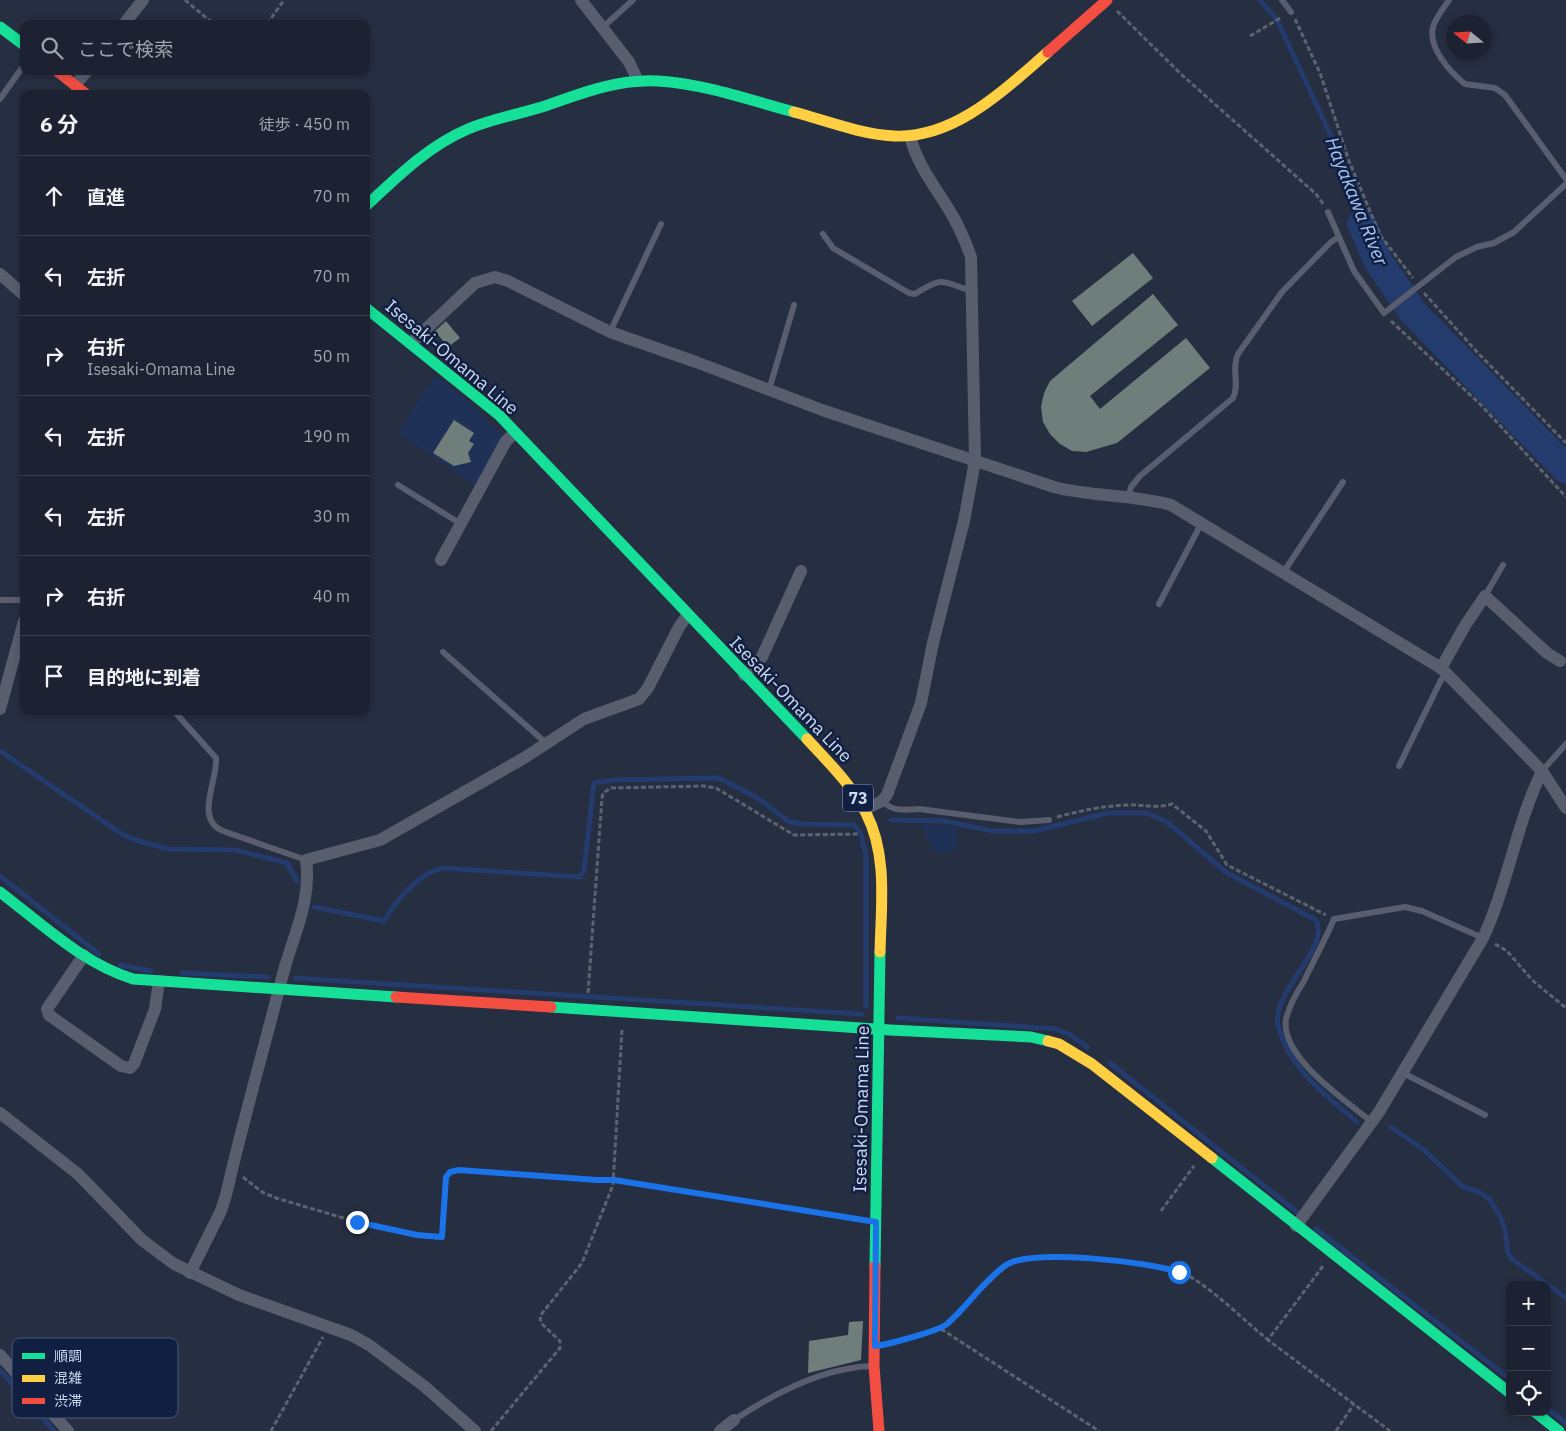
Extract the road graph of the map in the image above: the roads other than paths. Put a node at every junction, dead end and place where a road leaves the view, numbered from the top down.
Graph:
1 (143, 0) edge
2 (581, 0) edge
3 (633, 0) edge
4 (1107, 0) edge
5 (1282, 0) edge
6 (1449, 0) edge
7 (1288, 14) road end
8 (127, 20) edge
9 (0, 27) edge
10 (603, 27) junction
11 (20, 42) edge
12 (20, 71) edge
13 (62, 75) edge
14 (84, 75) edge
15 (638, 81) junction
16 (75, 85) junction
17 (81, 90) edge
18 (0, 99) edge
19 (910, 136) junction
20 (1565, 175) edge
21 (1566, 184) edge
22 (370, 202) edge
23 (1328, 212) road end
24 (661, 224) dead end
25 (823, 234) dead end
26 (1339, 237) junction
27 (0, 274) edge
28 (971, 291) junction
29 (20, 292) edge
30 (794, 305) dead end
31 (370, 311) edge
32 (610, 332) junction
33 (411, 343) junction
34 (768, 390) junction
35 (515, 433) junction
36 (975, 461) junction
37 (1344, 482) dead end
38 (398, 485) dead end
39 (1128, 498) junction
40 (461, 524) junction
41 (1201, 524) junction
42 (441, 560) dead end
43 (1503, 565) dead end
44 (801, 571) dead end
45 (1283, 573) junction
46 (1485, 596) junction
47 (0, 600) edge
48 (20, 600) edge
49 (1160, 604) dead end
50 (687, 616) junction
51 (20, 636) edge
52 (442, 652) dead end
53 (1560, 661) dead end
54 (1444, 672) junction
55 (744, 675) junction
56 (0, 709) edge
57 (178, 715) edge
58 (546, 743) junction
59 (1566, 744) edge
60 (1399, 766) dead end
61 (1542, 771) junction
62 (882, 801) junction
63 (1566, 808) edge
64 (866, 809) junction
65 (1049, 820) road end
66 (306, 860) junction
67 (0, 892) edge
68 (1483, 938) junction
69 (84, 955) junction
70 (159, 981) junction
71 (280, 988) junction
72 (879, 1029) junction
73 (1403, 1073) junction
74 (0, 1113) edge
75 (1485, 1116) dead end
76 (1372, 1122) junction
77 (1296, 1226) junction
78 (190, 1273) junction
79 (0, 1355) edge
80 (874, 1366) junction
81 (12, 1368) edge
82 (1506, 1390) edge
83 (1540, 1416) edge
84 (56, 1418) edge
85 (734, 1420) joint
86 (68, 1431) edge
87 (475, 1431) edge
88 (720, 1431) edge
89 (878, 1431) edge
90 (1559, 1431) edge

1 - 8 street
2 - 10 street
3 - 10 lane
4 - 19 street
5 - 7 lane
6 - 20 lane
9 - 11 street
10 - 15 street
12 - 18 lane
13 - 16 street
14 - 16 street
15 - 19 street
15 - 22 street
16 - 17 street
19 - 28 street
21 - 26 lane
23 - 26 lane
24 - 32 lane
25 - 28 lane
26 - 39 lane
27 - 29 street
28 - 36 street
30 - 34 lane
31 - 33 street, Isesaki-Omama Line / 73
32 - 33 street
32 - 34 street
33 - 35 street, Isesaki-Omama Line / 73
34 - 36 street
35 - 40 street
35 - 50 street, Isesaki-Omama Line / 73
36 - 39 street
36 - 62 street
37 - 45 lane
38 - 40 lane
39 - 41 street
40 - 42 street
41 - 45 street
41 - 49 lane
43 - 46 lane
44 - 55 street
45 - 54 street
46 - 53 street
46 - 54 street
47 - 48 lane
50 - 55 street, Isesaki-Omama Line / 73
50 - 58 street
51 - 56 street
52 - 58 lane
54 - 60 lane
54 - 61 street
55 - 64 street, Isesaki-Omama Line / 73
57 - 66 lane
58 - 66 street
59 - 61 lane
61 - 63 street
61 - 68 street
62 - 64 street
62 - 65 lane
64 - 72 street, Isesaki-Omama Line / 73
66 - 71 street
67 - 69 street
68 - 73 street
68 - 76 lane
69 - 70 street
69 - 70 street
70 - 71 street
71 - 72 street
71 - 78 street
72 - 77 street
72 - 80 street, Isesaki-Omama Line / 73
73 - 75 lane
73 - 76 street
74 - 78 street
76 - 77 street
77 - 82 street
78 - 87 street
79 - 81 street
80 - 85 lane
80 - 89 street, Isesaki-Omama Line / 73
83 - 90 street
84 - 86 street
85 - 88 street

